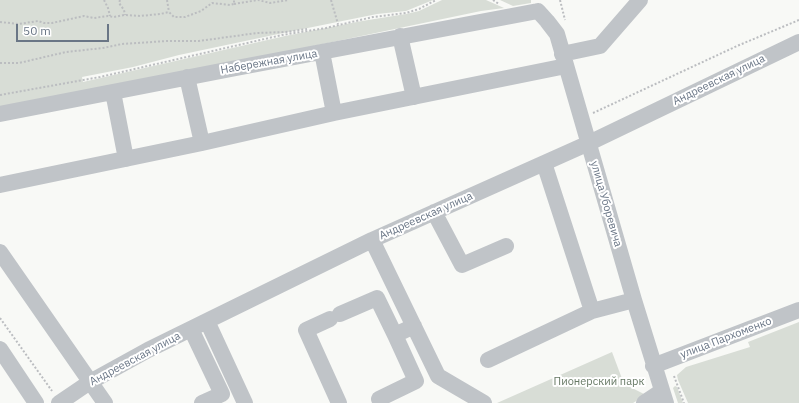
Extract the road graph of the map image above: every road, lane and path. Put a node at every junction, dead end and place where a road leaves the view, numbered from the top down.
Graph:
1 (104, 0) edge
2 (120, 0) edge
3 (167, 0) edge
4 (234, 0) edge
5 (260, 0) edge
6 (288, 0) edge
7 (331, 0) edge
8 (436, 0) edge
9 (640, 0) edge
10 (234, 4) junction
11 (537, 6) edge
12 (169, 12) junction
13 (125, 15) junction
14 (110, 16) junction
15 (799, 20) edge
16 (0, 22) edge
17 (338, 24) junction
18 (318, 29) junction
19 (400, 36) junction
20 (799, 42) edge
21 (322, 52) junction
22 (564, 60) junction
23 (0, 63) edge
24 (187, 77) junction
25 (113, 92) junction
26 (0, 95) edge
27 (414, 97) junction
28 (334, 113) junction
29 (0, 114) edge
30 (581, 118) junction
31 (202, 143) junction
32 (589, 143) junction
33 (126, 159) junction
34 (544, 163) junction
35 (0, 185) edge
36 (434, 212) junction
37 (372, 240) junction
38 (506, 246) dead end
39 (1, 257) edge
40 (634, 300) junction
41 (799, 310) edge
42 (592, 311) junction
43 (0, 318) edge
44 (207, 321) junction
45 (414, 326) junction
46 (191, 329) junction
47 (395, 336) junction
48 (0, 349) edge
49 (488, 360) dead end
50 (654, 366) junction
51 (90, 382) junction
52 (664, 397) edge
53 (224, 398) edge
54 (379, 398) dead end
55 (59, 402) edge
56 (36, 403) edge
57 (105, 403) edge
58 (202, 403) edge
59 (245, 403) edge
60 (340, 403) edge
61 (484, 403) edge
62 (644, 403) edge

1 - 14 path
2 - 13 path
3 - 12 path
4 - 10 path
5 - 6 path
5 - 10 path
7 - 17 path
8 - 17 path
9 - 22 street
10 - 12 path
11 - 19 street, Набережная улица
11 - 22 street, улица Уборевича
12 - 13 path
13 - 14 path
14 - 16 path
15 - 30 path
17 - 18 path
18 - 23 path
18 - 26 path
19 - 21 street, Набережная улица
19 - 27 street
20 - 32 street, Андреевская улица
21 - 24 street, Набережная улица
21 - 28 street
22 - 27 street
22 - 30 street, улица Уборевича
24 - 25 street, Набережная улица
24 - 31 street
25 - 29 street, Набережная улица
25 - 33 street
27 - 28 street
28 - 31 street
30 - 32 street, улица Уборевича
31 - 33 street
32 - 34 street, Андреевская улица
32 - 40 street, улица Уборевича
33 - 35 street
34 - 36 street, Андреевская улица
34 - 42 street
36 - 37 street, Андреевская улица
36 - 38 street
37 - 44 street, Андреевская улица
37 - 45 street
39 - 51 street
40 - 42 street
40 - 50 street, улица Уборевича
41 - 50 street, улица Пархоменко
42 - 49 street
43 - 55 path
44 - 46 street, Андреевская улица
44 - 59 street
45 - 47 street
45 - 61 street
46 - 51 street, Андреевская улица
46 - 53 street
47 - 54 street
47 - 60 street
48 - 56 street
50 - 52 street, улица Уборевича
51 - 55 street, Андреевская улица
51 - 57 street
52 - 62 street
53 - 58 street

